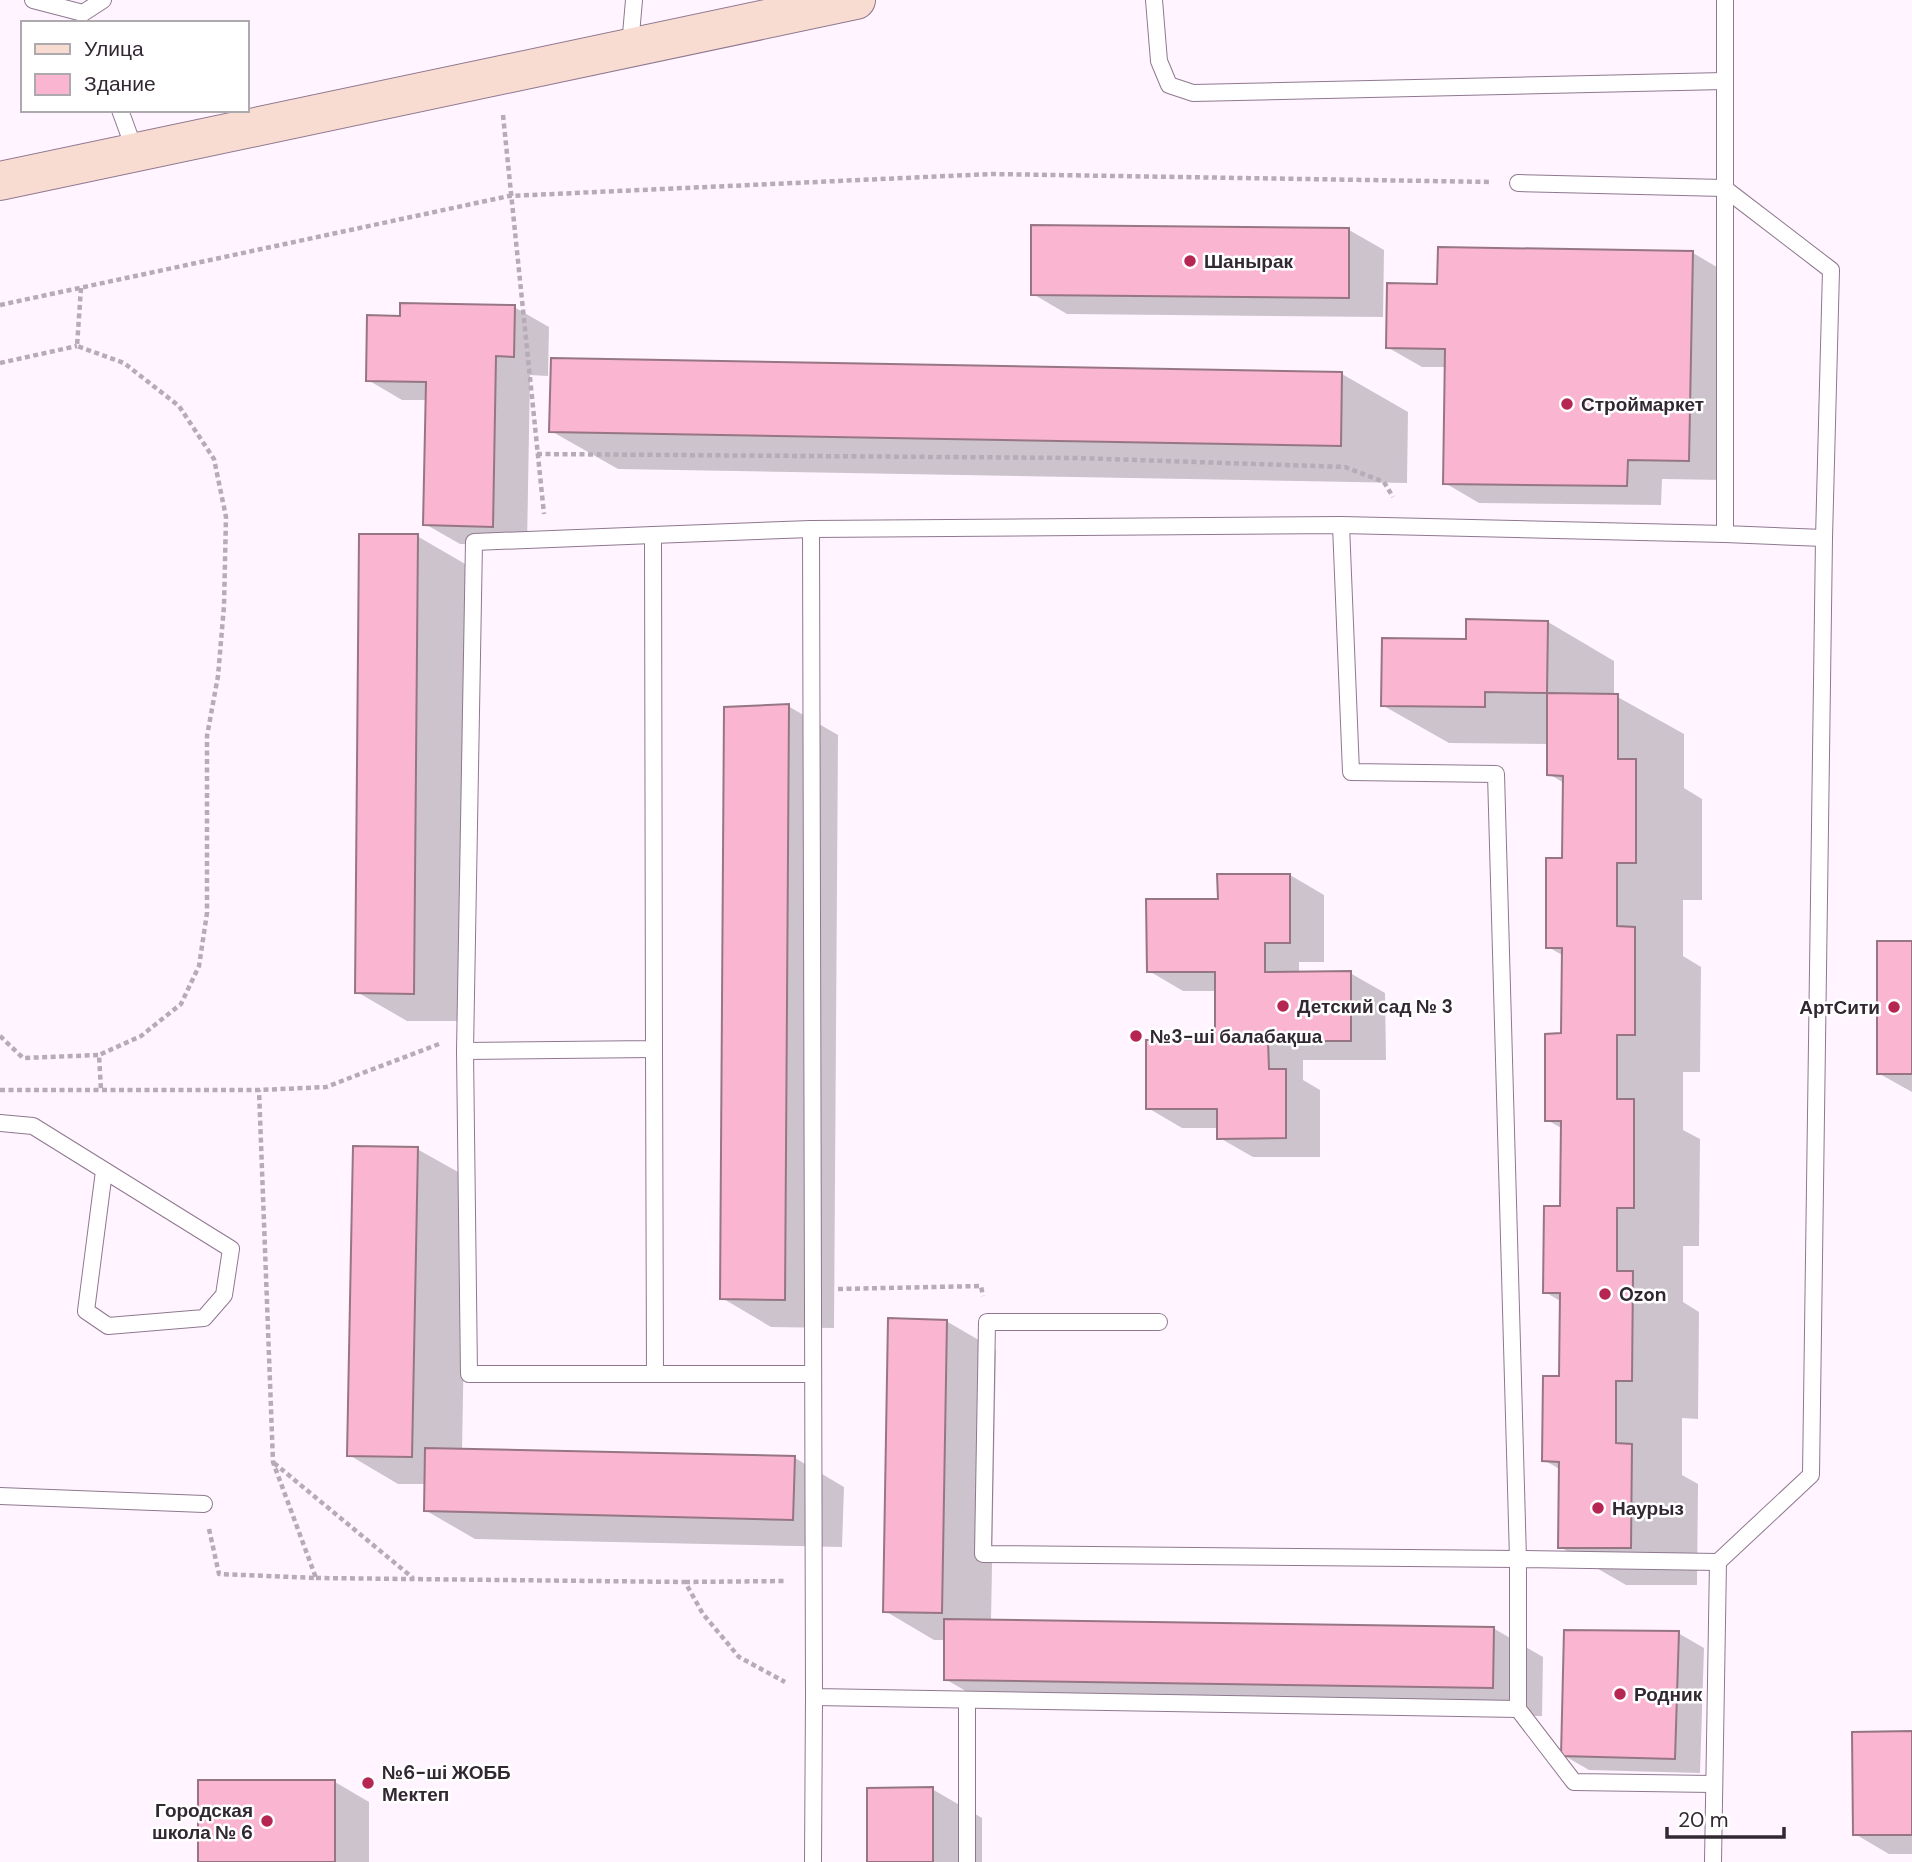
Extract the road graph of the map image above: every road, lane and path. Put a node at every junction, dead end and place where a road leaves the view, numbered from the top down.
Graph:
1 (33, 0) edge
2 (103, 0) edge
3 (634, 0) edge
4 (856, 0) edge
5 (1154, 0) edge
6 (1725, 0) edge
7 (85, 18) edge
8 (629, 47) junction
9 (500, 76) junction
10 (1724, 81) junction
11 (121, 112) edge
12 (135, 151) junction
13 (0, 181) edge
14 (1518, 183) joint
15 (1724, 188) junction
16 (509, 195) junction
17 (81, 287) junction
18 (0, 305) edge
19 (76, 345) junction
20 (0, 363) edge
21 (537, 454) junction
22 (1341, 525) junction
23 (1410, 526) junction
24 (811, 528) junction
25 (1725, 534) junction
26 (653, 535) junction
27 (1824, 538) junction
28 (547, 539) junction
29 (465, 1034) junction
30 (0, 1037) edge
31 (654, 1049) junction
32 (465, 1052) junction
33 (99, 1055) junction
34 (0, 1090) edge
35 (100, 1090) junction
36 (259, 1090) junction
37 (0, 1123) edge
38 (104, 1171) junction
39 (813, 1289) junction
40 (987, 1322) junction
41 (1159, 1322) dead end
42 (655, 1374) junction
43 (813, 1374) junction
44 (273, 1462) junction
45 (0, 1496) edge
46 (204, 1504) joint
47 (1518, 1559) junction
48 (1718, 1562) junction
49 (316, 1578) junction
50 (414, 1579) junction
51 (814, 1580) junction
52 (685, 1582) junction
53 (814, 1697) junction
54 (967, 1700) junction
55 (1518, 1710) junction
56 (1712, 1784) junction
57 (813, 1862) edge
58 (968, 1862) edge
59 (1713, 1862) edge

1 - 7 lane
2 - 7 lane
3 - 8 lane
4 - 8 main road
5 - 10 lane
6 - 10 lane
8 - 9 main road
9 - 12 main road
9 - 16 path
10 - 15 lane
11 - 12 lane
12 - 13 main road
14 - 15 lane
14 - 16 path
15 - 25 lane
15 - 27 lane
16 - 17 path
16 - 21 path
17 - 18 path
17 - 19 path
19 - 20 path
19 - 33 path
21 - 23 path
21 - 28 path
22 - 23 lane
22 - 24 lane
22 - 47 lane
23 - 25 lane
24 - 26 lane
24 - 39 lane
25 - 27 lane
26 - 28 lane
26 - 31 lane
27 - 48 lane
28 - 29 lane
29 - 32 lane
29 - 36 path
30 - 33 path
31 - 32 lane
31 - 42 lane
32 - 42 lane
33 - 35 path
34 - 35 path
35 - 36 path
36 - 44 path
37 - 38 lane
38 - 38 lane
39 - 40 path
39 - 43 lane
40 - 41 lane
40 - 47 lane
42 - 43 lane
43 - 51 lane
44 - 49 path
44 - 50 path
45 - 46 lane
46 - 49 path
47 - 48 lane
47 - 55 lane
48 - 56 lane
49 - 50 path
50 - 52 path
51 - 52 path
51 - 53 lane
52 - 53 path
53 - 54 lane
53 - 57 lane
54 - 55 lane
54 - 58 lane
55 - 56 lane
56 - 59 lane

